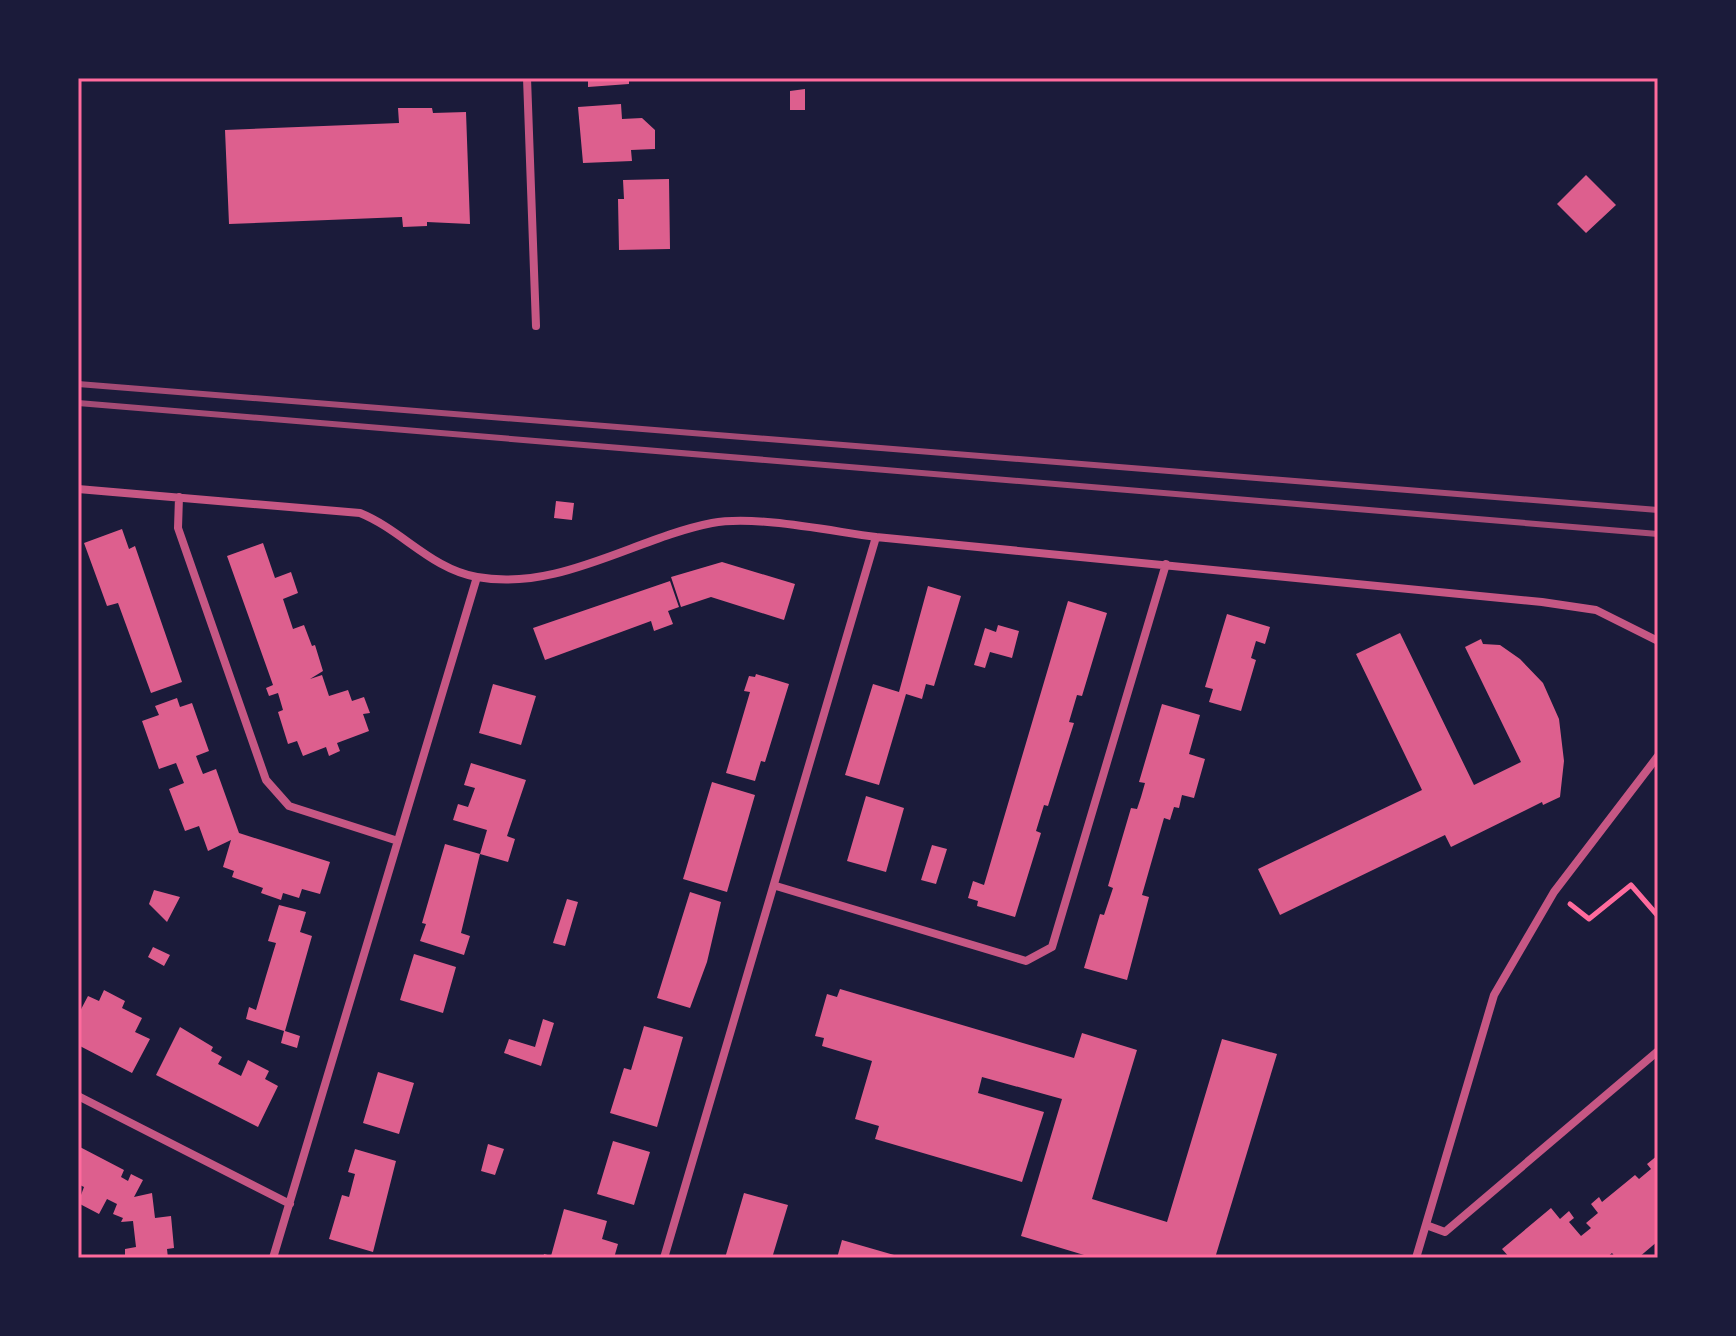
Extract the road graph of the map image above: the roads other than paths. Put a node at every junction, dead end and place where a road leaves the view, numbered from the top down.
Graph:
1 (527, 78) edge
2 (536, 326) dead end
3 (78, 489) edge
4 (179, 497) junction
5 (876, 537) junction
6 (1166, 564) junction
7 (477, 577) junction
8 (1658, 641) edge
9 (1658, 756) edge
10 (398, 841) junction
11 (776, 886) junction
12 (1658, 1051) edge
13 (78, 1096) edge
14 (290, 1204) junction
15 (1426, 1225) junction
16 (1419, 1257) edge
17 (273, 1258) edge
18 (664, 1258) edge

1 - 2 street
3 - 4 street
4 - 7 street
4 - 10 street
5 - 6 street
5 - 7 street
5 - 11 street
6 - 8 street
6 - 11 street
7 - 10 street
9 - 15 street
10 - 14 street
11 - 18 street
12 - 15 street
13 - 14 street
14 - 17 street
15 - 16 street

